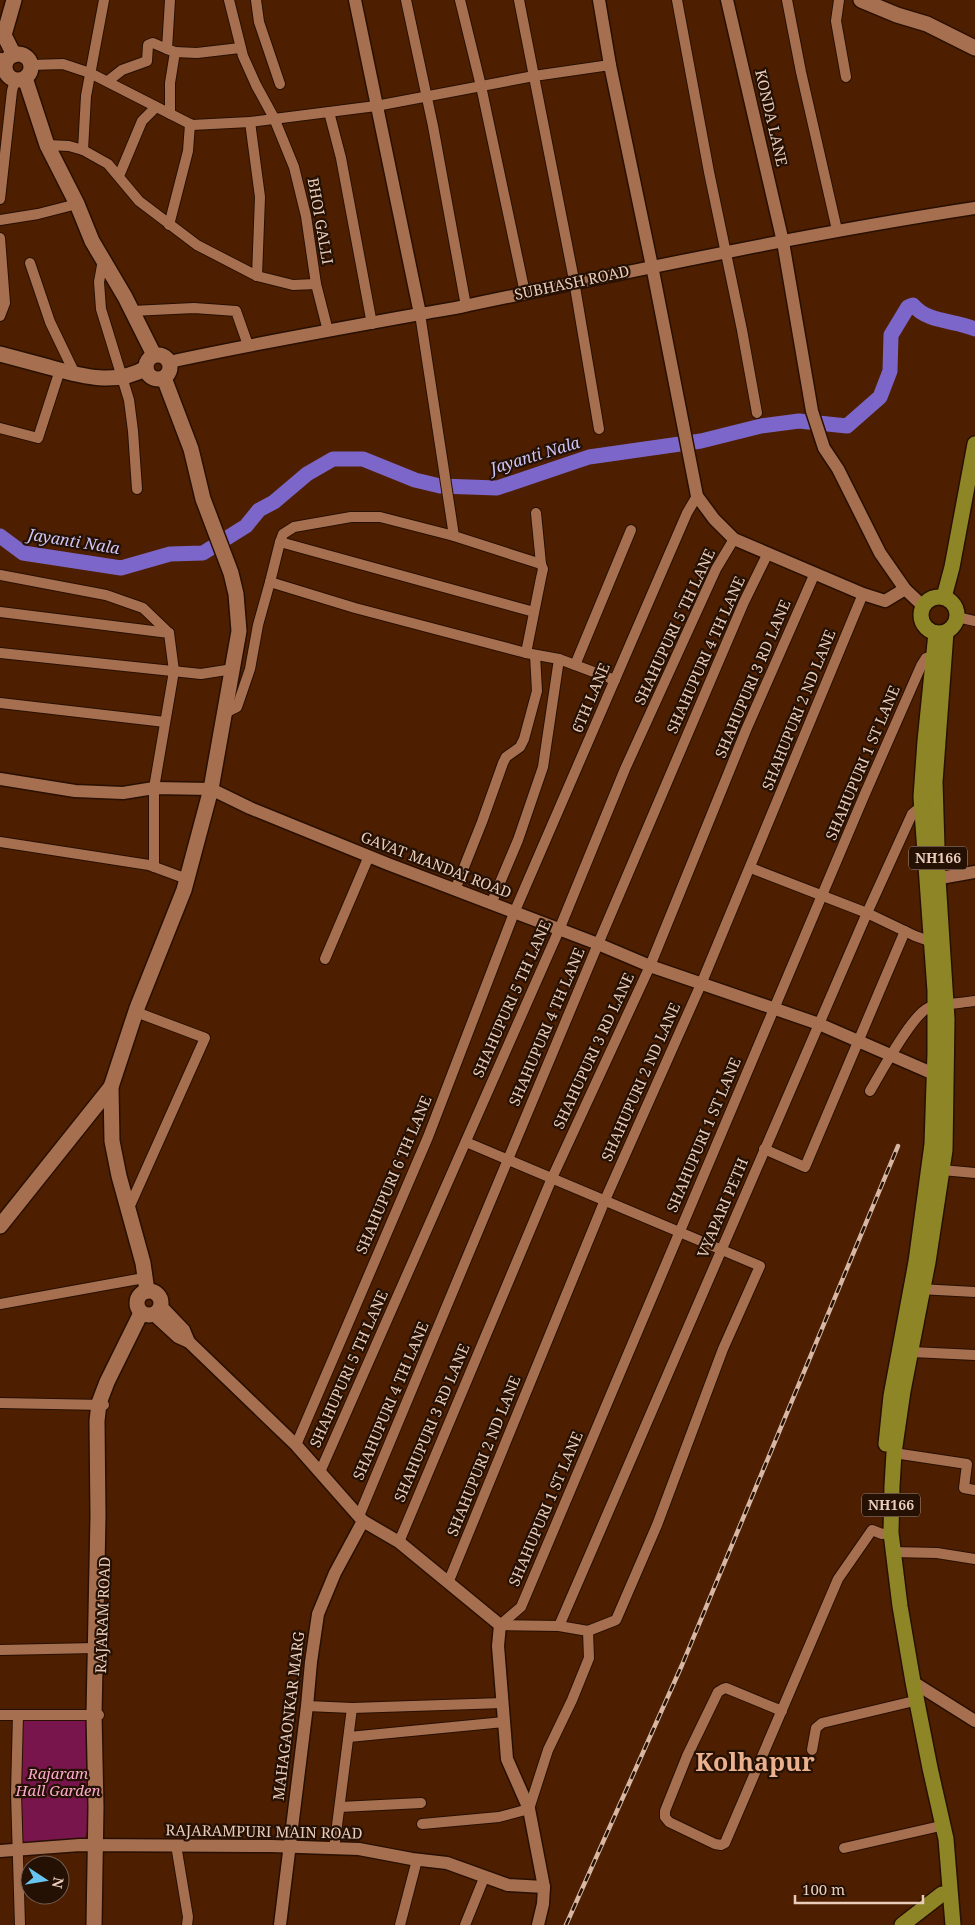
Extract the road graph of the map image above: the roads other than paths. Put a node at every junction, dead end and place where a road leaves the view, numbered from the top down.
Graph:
1 (14, 0) edge
2 (104, 0) edge
3 (170, 0) edge
4 (229, 0) edge
5 (256, 0) edge
6 (355, 0) edge
7 (406, 0) edge
8 (460, 0) edge
9 (519, 0) edge
10 (599, 0) edge
11 (677, 0) edge
12 (727, 0) edge
13 (788, 0) edge
14 (839, 0) edge
15 (861, 0) edge
16 (2, 28) edge
17 (240, 48) junction
18 (975, 48) edge
19 (171, 51) junction
20 (7, 58) edge
21 (610, 65) junction
22 (90, 73) junction
23 (24, 74) junction
24 (534, 76) junction
25 (846, 77) dead end
26 (108, 81) junction
27 (280, 84) dead end
28 (481, 86) junction
29 (426, 96) junction
30 (376, 106) junction
31 (156, 107) junction
32 (329, 112) junction
33 (170, 114) junction
34 (274, 118) junction
35 (250, 122) junction
36 (190, 124) junction
37 (47, 145) junction
38 (83, 150) junction
39 (119, 176) junction
40 (0, 199) edge
41 (77, 204) junction
42 (975, 208) edge
43 (0, 220) edge
44 (170, 225) junction
45 (837, 230) junction
46 (0, 238) edge
47 (783, 242) junction
48 (726, 253) junction
49 (103, 260) junction
50 (30, 263) dead end
51 (652, 266) junction
52 (257, 276) junction
53 (574, 283) junction
54 (316, 284) junction
55 (525, 293) junction
56 (466, 306) junction
57 (132, 311) junction
58 (420, 314) junction
59 (0, 316) edge
60 (372, 324) junction
61 (328, 331) junction
62 (248, 345) junction
63 (0, 354) edge
64 (150, 361) junction
65 (169, 362) junction
66 (68, 372) junction
67 (123, 377) junction
68 (164, 378) junction
69 (757, 413) dead end
70 (0, 428) edge
71 (599, 429) dead end
72 (975, 444) edge
73 (975, 479) edge
74 (137, 489) dead end
75 (697, 496) junction
76 (536, 513) dead end
77 (631, 530) dead end
78 (454, 536) junction
79 (734, 538) junction
80 (280, 542) junction
81 (768, 552) junction
82 (541, 564) junction
83 (815, 573) junction
84 (0, 575) edge
85 (270, 582) junction
86 (905, 589) junction
87 (863, 594) junction
88 (947, 599) junction
89 (923, 606) junction
90 (0, 612) edge
91 (534, 612) junction
92 (957, 618) junction
93 (975, 621) edge
94 (936, 631) junction
95 (170, 633) junction
96 (0, 653) edge
97 (537, 655) junction
98 (934, 657) junction
99 (558, 659) junction
100 (575, 665) junction
101 (233, 669) junction
102 (174, 671) junction
103 (615, 680) junction
104 (0, 703) edge
105 (225, 713) junction
106 (165, 722) junction
107 (0, 779) edge
108 (154, 788) junction
109 (212, 789) junction
110 (922, 806) junction
111 (0, 842) edge
112 (369, 856) junction
113 (154, 867) junction
114 (751, 868) junction
115 (975, 872) edge
116 (187, 879) junction
117 (933, 880) junction
118 (455, 890) junction
119 (822, 896) junction
120 (491, 904) junction
121 (514, 913) junction
122 (866, 913) junction
123 (559, 930) junction
124 (905, 931) junction
125 (932, 942) junction
126 (598, 944) junction
127 (325, 959) dead end
128 (650, 966) junction
129 (702, 982) junction
130 (975, 1001) edge
131 (941, 1006) junction
132 (774, 1009) junction
133 (136, 1012) junction
134 (819, 1024) junction
135 (859, 1042) junction
136 (891, 1056) junction
137 (934, 1074) junction
138 (111, 1087) junction
139 (870, 1091) dead end
140 (466, 1142) junction
141 (764, 1149) junction
142 (508, 1159) junction
143 (942, 1170) junction
144 (975, 1173) edge
145 (552, 1178) junction
146 (605, 1200) junction
147 (128, 1210) junction
148 (0, 1226) edge
149 (679, 1231) junction
150 (722, 1248) junction
151 (145, 1284) junction
152 (917, 1289) junction
153 (975, 1292) edge
154 (0, 1304) edge
155 (151, 1312) junction
156 (912, 1352) junction
157 (975, 1355) edge
158 (0, 1403) edge
159 (102, 1404) junction
160 (296, 1445) junction
161 (894, 1453) junction
162 (320, 1472) junction
163 (975, 1490) edge
164 (361, 1518) junction
165 (887, 1534) junction
166 (399, 1542) junction
167 (893, 1552) junction
168 (975, 1559) edge
169 (448, 1583) junction
170 (500, 1625) junction
171 (559, 1626) junction
172 (588, 1631) junction
173 (95, 1648) junction
174 (0, 1650) edge
175 (913, 1682) junction
176 (910, 1702) junction
177 (503, 1703) junction
178 (307, 1706) junction
179 (352, 1708) junction
180 (782, 1711) junction
181 (0, 1715) edge
182 (18, 1715) junction
183 (98, 1715) junction
184 (975, 1721) edge
185 (504, 1722) junction
186 (349, 1737) junction
187 (812, 1750) dead end
188 (421, 1803) dead end
189 (340, 1807) junction
190 (529, 1809) junction
191 (422, 1824) dead end
192 (936, 1827) junction
193 (99, 1844) junction
194 (176, 1845) junction
195 (289, 1847) junction
196 (844, 1848) dead end
197 (334, 1849) junction
198 (0, 1851) edge
199 (19, 1851) junction
200 (417, 1860) junction
201 (484, 1878) junction
202 (544, 1887) junction
203 (942, 1894) junction
204 (20, 1925) edge
205 (94, 1925) edge
206 (101, 1925) edge
207 (187, 1925) edge
208 (280, 1925) edge
209 (400, 1925) edge
210 (465, 1925) edge
211 (538, 1925) edge
212 (902, 1925) edge
213 (942, 1925) edge
214 (953, 1925) edge

1 - 16 main road
2 - 22 street
3 - 19 street
4 - 17 street, BHOI GALLI
5 - 27 street
6 - 30 street
7 - 29 street
8 - 28 street
9 - 24 street
10 - 21 street
11 - 48 street
12 - 47 street, KONDA LANE
13 - 45 street
14 - 25 street
15 - 18 main road
16 - 20 main road
17 - 19 street
17 - 34 street, BHOI GALLI
19 - 26 street
19 - 33 street
20 - 23 main road
20 - 23 main road
21 - 24 street
21 - 51 street
22 - 23 street
22 - 26 street
22 - 38 street
23 - 37 main road
23 - 40 street
24 - 28 street
24 - 53 street
26 - 31 street
28 - 29 street
28 - 55 street
29 - 30 street
29 - 56 street
30 - 32 street
30 - 58 street
31 - 33 street
31 - 39 street
32 - 34 street
32 - 60 street
33 - 36 street
34 - 35 street
34 - 54 street, BHOI GALLI
35 - 36 street
35 - 52 street
36 - 44 street
37 - 38 street
37 - 41 main road
38 - 39 street
39 - 44 street
41 - 43 street
41 - 49 main road
42 - 45 street, SUBHASH ROAD
44 - 52 street
45 - 47 street, SUBHASH ROAD
46 - 59 street
47 - 48 street, SUBHASH ROAD
47 - 86 street, KONDA LANE
48 - 51 street, SUBHASH ROAD
48 - 69 street
49 - 57 main road
49 - 67 street
50 - 66 street
51 - 53 street, SUBHASH ROAD
51 - 75 street
52 - 54 street
53 - 55 street, SUBHASH ROAD
53 - 71 street
54 - 61 street, BHOI GALLI
55 - 56 street, SUBHASH ROAD
56 - 58 street, SUBHASH ROAD
57 - 62 street
57 - 64 main road
58 - 60 street, SUBHASH ROAD
58 - 78 street
60 - 61 street, SUBHASH ROAD
61 - 62 street, SUBHASH ROAD
62 - 65 street, SUBHASH ROAD
63 - 66 main road
64 - 65 main road
64 - 67 main road
64 - 68 main road
65 - 68 main road
66 - 67 main road
66 - 70 street
67 - 74 street
68 - 101 main road
72 - 88 highway
73 - 88 highway
75 - 79 street
75 - 103 street, 6TH LANE
76 - 82 street
77 - 100 street
78 - 80 street
78 - 82 street
79 - 81 street
79 - 123 street, SHAHUPURI 5 TH LANE
80 - 85 street
80 - 91 street
81 - 83 street
81 - 126 street, SHAHUPURI 4 TH LANE
82 - 91 street
83 - 87 street
83 - 128 street, SHAHUPURI 3 RD LANE
84 - 95 street
85 - 97 street
85 - 105 street
86 - 87 street
86 - 89 street, KONDA LANE
87 - 114 street, SHAHUPURI 2 ND LANE
88 - 89 highway
88 - 92 highway
89 - 94 highway, NH166
90 - 95 street
91 - 97 street
92 - 93 street
92 - 94 highway
94 - 98 highway, NH166
94 - 117 highway, NH166
95 - 102 street
96 - 102 street
97 - 99 street
97 - 118 street
98 - 110 highway, NH166
98 - 119 street, SHAHUPURI 1 ST LANE
99 - 100 street
99 - 120 street
100 - 103 street
101 - 102 street
101 - 105 main road
102 - 106 street
103 - 121 street, 6TH LANE
104 - 106 street
105 - 109 main road
106 - 108 street
107 - 108 street
108 - 109 street
108 - 113 street
109 - 112 street, GAVAT MANDAI ROAD
109 - 116 main road
110 - 117 highway, NH166
110 - 122 street, VYAPARI PETH
111 - 113 street
112 - 118 street, GAVAT MANDAI ROAD
112 - 127 street
113 - 116 street
114 - 119 street
114 - 129 street, SHAHUPURI 2 ND LANE
115 - 117 street
116 - 133 main road
117 - 125 highway, NH166
117 - 131 highway, NH166
118 - 120 street, GAVAT MANDAI ROAD
119 - 122 street
119 - 132 street, SHAHUPURI 1 ST LANE
120 - 121 street, GAVAT MANDAI ROAD
121 - 123 street, GAVAT MANDAI ROAD
121 - 160 street, SHAHUPURI 6 TH LANE
122 - 124 street
122 - 134 street, VYAPARI PETH
123 - 126 street, GAVAT MANDAI ROAD
123 - 140 street, SHAHUPURI 5 TH LANE
124 - 125 street
124 - 135 street
125 - 131 highway, NH166
126 - 128 street, GAVAT MANDAI ROAD
126 - 142 street, SHAHUPURI 4 TH LANE
128 - 129 street, GAVAT MANDAI ROAD
128 - 145 street, SHAHUPURI 3 RD LANE
129 - 132 street
129 - 146 street, SHAHUPURI 2 ND LANE
130 - 131 street
131 - 136 street
131 - 137 highway, NH166
131 - 143 highway, NH166
132 - 134 street
132 - 149 street, SHAHUPURI 1 ST LANE
133 - 138 main road
133 - 147 street
134 - 135 street
134 - 141 street, VYAPARI PETH
135 - 136 street
135 - 141 street
136 - 137 street
136 - 139 street
137 - 152 highway, NH166
138 - 147 main road
138 - 148 main road
140 - 142 street
140 - 162 street, SHAHUPURI 5 TH LANE
141 - 150 street, VYAPARI PETH
142 - 145 street
142 - 164 street, SHAHUPURI 4 TH LANE
143 - 144 street
143 - 152 highway, NH166
145 - 146 street
145 - 166 street, SHAHUPURI 3 RD LANE
146 - 149 street
146 - 169 street, SHAHUPURI 2 ND LANE
147 - 151 main road
149 - 150 street
149 - 170 street, SHAHUPURI 1 ST LANE
150 - 171 street, VYAPARI PETH
150 - 172 street
151 - 154 street
151 - 155 main road, RAJARAM ROAD
151 - 155 main road
152 - 153 street
152 - 156 highway, NH166
152 - 165 highway, NH166
155 - 159 main road, RAJARAM ROAD
155 - 160 street
156 - 157 street
156 - 161 highway, NH166
158 - 159 street
159 - 173 main road
159 - 183 main road, RAJARAM ROAD
160 - 162 street
161 - 163 street
161 - 165 highway, NH166
162 - 164 street
164 - 166 street
164 - 178 street, MAHAGAONKAR MARG
165 - 167 highway, NH166
165 - 176 highway, NH166
165 - 180 street
166 - 169 street
167 - 168 street
167 - 175 highway, NH166
169 - 170 street
170 - 171 street
170 - 177 street
171 - 172 street
172 - 190 street
173 - 174 street
173 - 183 main road
175 - 184 street
175 - 214 highway, NH166
176 - 187 street
176 - 192 highway, NH166
177 - 179 street
177 - 185 street
178 - 179 street
178 - 195 street, MAHAGAONKAR MARG
179 - 186 street
180 - 180 street
181 - 182 street
182 - 183 street
182 - 199 street
183 - 193 main road, RAJARAM ROAD
185 - 186 street
185 - 190 street
186 - 189 street
188 - 189 street
189 - 197 street
190 - 191 street
190 - 202 street
192 - 196 street
192 - 203 highway, NH166
193 - 194 street, RAJARAMPURI MAIN ROAD
193 - 199 street, RAJARAMPURI MAIN ROAD
193 - 205 main road
193 - 206 main road, RAJARAM ROAD
194 - 195 street, RAJARAMPURI MAIN ROAD
194 - 207 street
195 - 197 street, RAJARAMPURI MAIN ROAD
195 - 208 street, MAHAGAONKAR MARG
197 - 200 street, RAJARAMPURI MAIN ROAD
198 - 199 street, RAJARAMPURI MAIN ROAD
199 - 204 street
200 - 201 street, RAJARAMPURI MAIN ROAD
200 - 209 street
201 - 202 street, RAJARAMPURI MAIN ROAD
201 - 210 street
202 - 211 street
203 - 212 highway
203 - 213 highway, NH166

